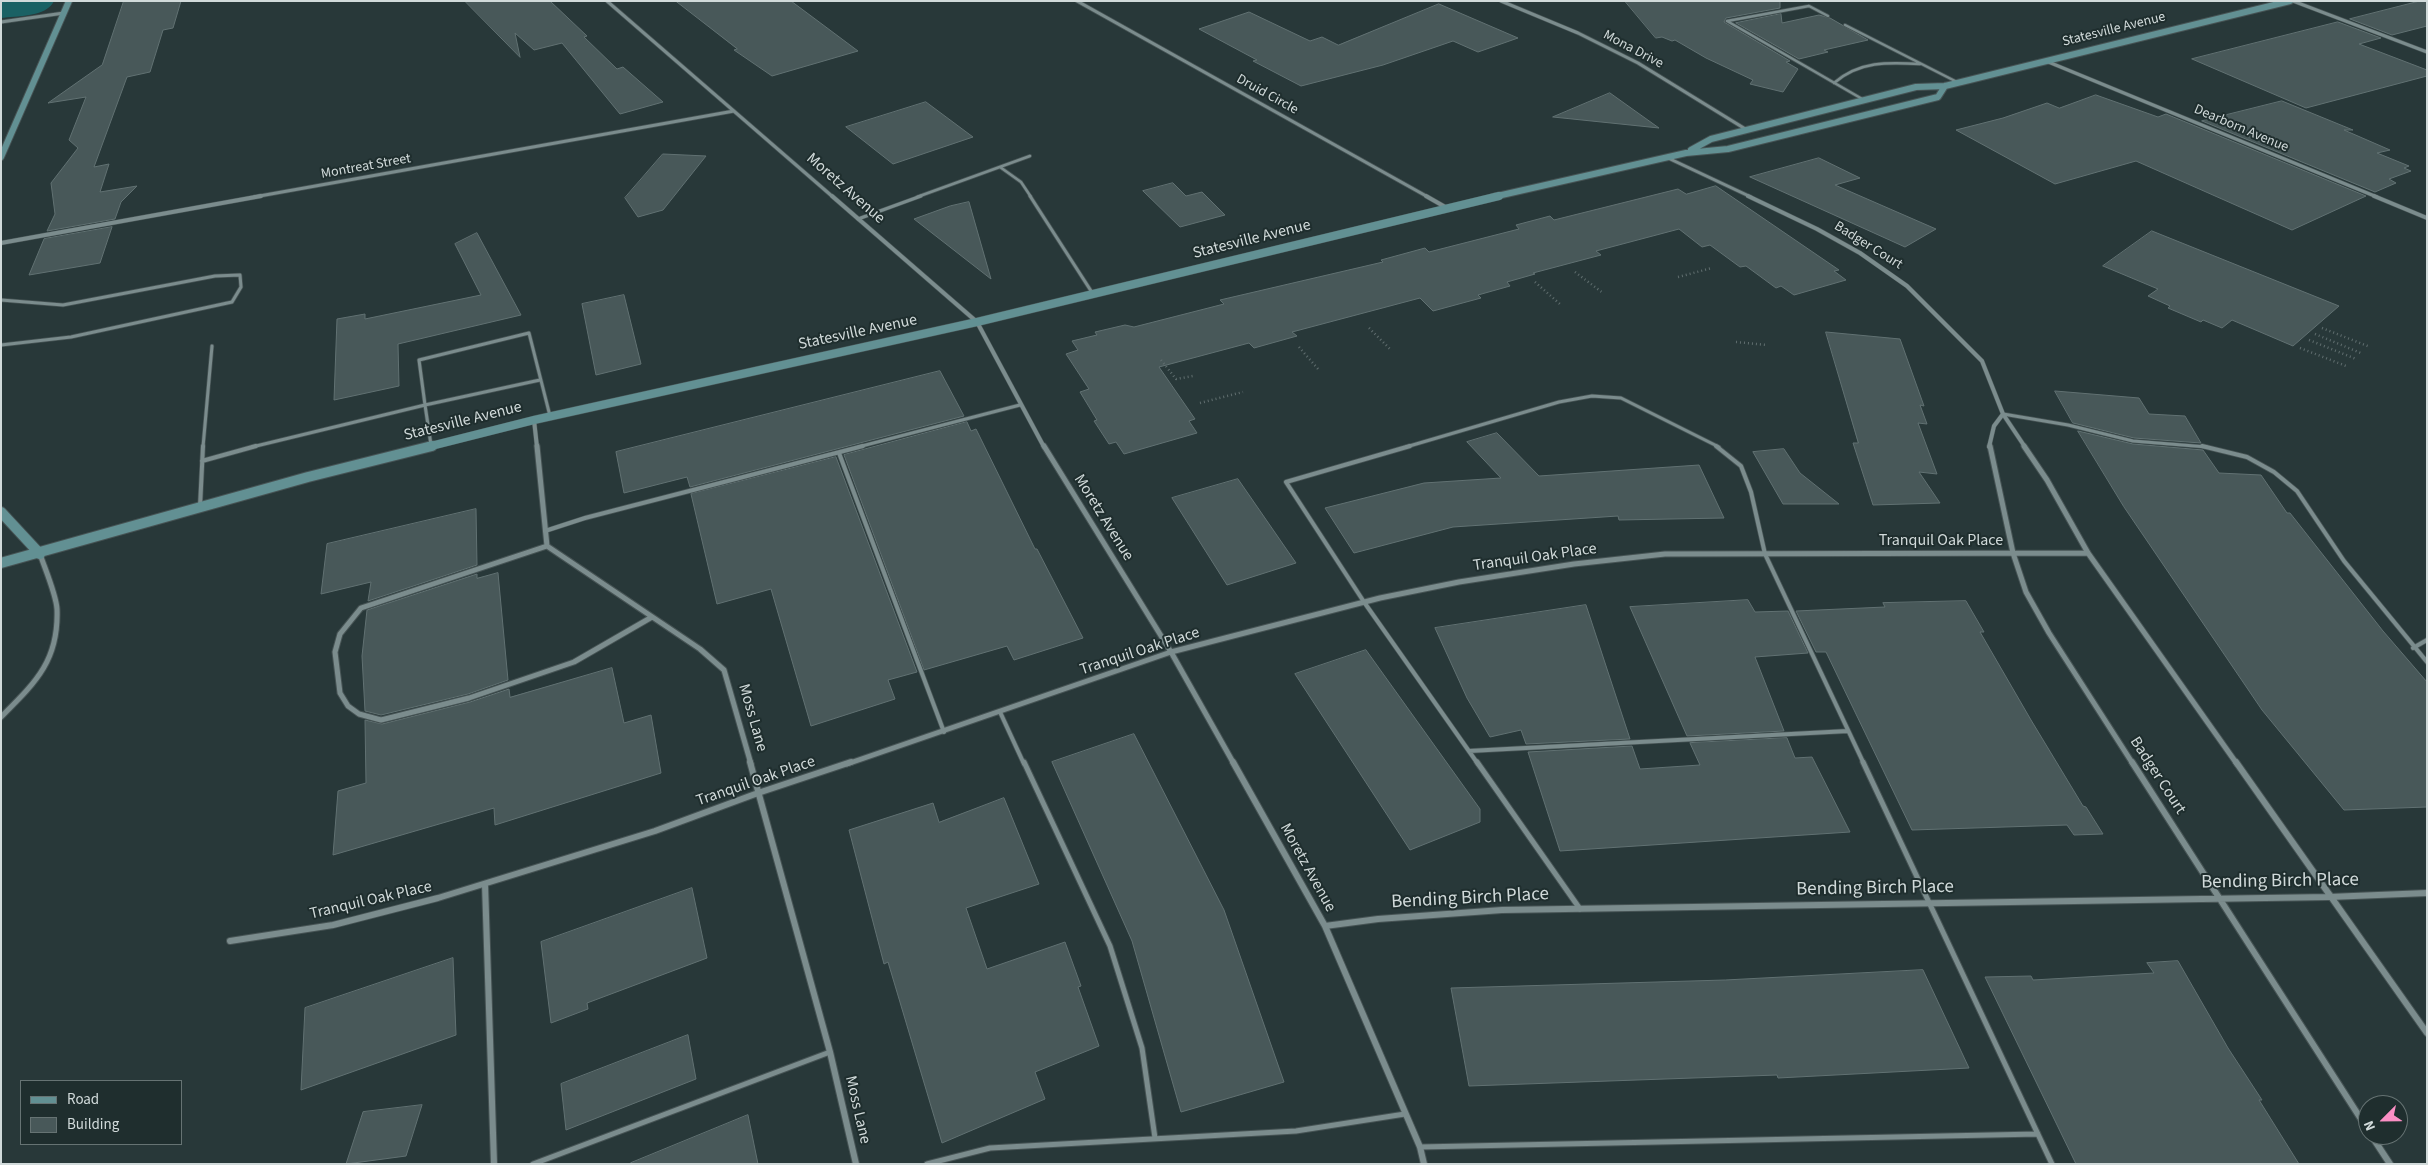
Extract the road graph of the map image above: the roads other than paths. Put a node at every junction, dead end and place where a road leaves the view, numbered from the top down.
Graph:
1 (69, 1) edge
2 (607, 1) edge
3 (1076, 1) edge
4 (1501, 1) edge
5 (2291, 1) edge
6 (64, 13) junction
7 (1828, 16) dead end
8 (1, 22) edge
9 (1845, 25) dead end
10 (2427, 52) edge
11 (2046, 61) junction
12 (1922, 64) junction
13 (1834, 83) junction
14 (1958, 83) junction
15 (1945, 86) junction
16 (1864, 100) junction
17 (734, 111) junction
18 (1747, 130) junction
19 (1686, 153) junction
20 (1030, 156) dead end
21 (1, 157) edge
22 (1668, 158) junction
23 (1000, 166) junction
24 (1447, 208) junction
25 (2427, 218) edge
26 (858, 219) junction
27 (1, 243) edge
28 (1093, 294) junction
29 (1, 300) edge
30 (976, 322) junction
31 (1, 345) edge
32 (212, 346) dead end
33 (540, 380) junction
34 (425, 405) junction
35 (1020, 405) junction
36 (2003, 414) junction
37 (550, 416) junction
38 (534, 420) junction
39 (431, 445) junction
40 (839, 453) junction
41 (202, 461) junction
42 (200, 507) junction
43 (1, 512) edge
44 (545, 531) junction
45 (547, 546) junction
46 (2013, 553) junction
47 (2088, 553) junction
48 (40, 554) junction
49 (1765, 554) junction
50 (1, 563) edge
51 (1, 569) edge
52 (1364, 602) junction
53 (652, 617) junction
54 (2427, 640) edge
55 (2413, 648) junction
56 (1171, 652) junction
57 (2427, 662) edge
58 (1000, 712) junction
59 (1, 717) edge
60 (1848, 731) junction
61 (944, 732) junction
62 (1469, 751) junction
63 (758, 793) junction
64 (485, 884) junction
65 (2427, 893) edge
66 (2329, 897) junction
67 (2220, 898) junction
68 (1930, 903) junction
69 (1580, 909) junction
70 (1325, 926) junction
71 (230, 941) dead end
72 (2427, 1033) edge
73 (830, 1052) junction
74 (1405, 1114) junction
75 (2358, 1114) edge
76 (2038, 1134) junction
77 (1155, 1138) junction
78 (2378, 1145) edge
79 (1420, 1146) junction
80 (494, 1164) edge
81 (533, 1164) edge
82 (856, 1164) edge
83 (927, 1164) edge
84 (1424, 1164) edge
85 (2052, 1164) edge
86 (2390, 1164) edge

1 - 6 main road
2 - 17 street, Moretz Avenue
3 - 24 street, Druid Circle
4 - 18 street, Mona Drive
5 - 10 street
5 - 11 main road, Statesville Avenue
6 - 8 street
6 - 21 main road
7 - 13 lane
9 - 12 lane
11 - 14 main road, Statesville Avenue
11 - 25 street, Dearborn Avenue
12 - 13 lane
12 - 14 lane
13 - 16 lane
14 - 15 main road, Statesville Avenue
15 - 16 main road, Statesville Avenue
15 - 19 main road, Statesville Avenue
16 - 18 main road, Statesville Avenue
17 - 26 street, Moretz Avenue
17 - 27 street, Montreat Street
18 - 19 main road, Statesville Avenue
19 - 22 main road, Statesville Avenue
20 - 23 lane
22 - 24 main road, Statesville Avenue
22 - 36 street, Badger Court
23 - 26 lane
23 - 28 lane
24 - 28 main road, Statesville Avenue
26 - 30 street, Moretz Avenue
28 - 30 main road, Statesville Avenue
29 - 31 lane
30 - 35 street, Moretz Avenue
30 - 37 main road, Statesville Avenue
32 - 41 lane
33 - 34 lane
33 - 34 lane
33 - 37 lane
34 - 39 lane
34 - 41 lane
35 - 40 lane
35 - 56 street, Moretz Avenue
36 - 46 street, Badger Court
36 - 47 street, Badger Court
36 - 55 lane
37 - 38 main road, Statesville Avenue
38 - 39 main road, Statesville Avenue
38 - 44 street
39 - 42 main road, Statesville Avenue
40 - 44 lane
40 - 61 lane
41 - 42 lane
42 - 48 main road, Statesville Avenue
43 - 48 main road
44 - 45 street
45 - 53 street, Moss Lane
45 - 53 street
46 - 47 street, Tranquil Oak Place
46 - 49 street, Tranquil Oak Place
46 - 67 street, Badger Court
47 - 66 street, Badger Court
48 - 50 main road, Statesville Avenue
48 - 51 main road, Statesville Avenue
48 - 59 street
49 - 52 street, Tranquil Oak Place
49 - 52 lane
49 - 60 lane
52 - 56 street, Tranquil Oak Place
52 - 62 lane
53 - 63 street, Moss Lane
54 - 55 lane
55 - 57 lane
56 - 58 street, Tranquil Oak Place
56 - 70 street, Moretz Avenue
58 - 61 street, Tranquil Oak Place
58 - 77 lane
60 - 62 lane
60 - 68 lane
61 - 63 street, Tranquil Oak Place
62 - 69 lane
63 - 64 street, Tranquil Oak Place
63 - 73 street, Moss Lane
64 - 71 street, Tranquil Oak Place
64 - 80 street
65 - 66 street, Bending Birch Place
66 - 67 street, Bending Birch Place
66 - 72 street, Badger Court
67 - 68 street, Bending Birch Place
67 - 75 street, Badger Court
68 - 69 street, Bending Birch Place
68 - 76 lane
69 - 70 street, Bending Birch Place
70 - 74 street, Moretz Avenue
73 - 81 lane
73 - 82 street, Moss Lane
74 - 77 lane
74 - 79 street, Moretz Avenue
76 - 79 lane
76 - 85 lane
77 - 83 lane
78 - 86 street
79 - 84 street, Moretz Avenue

